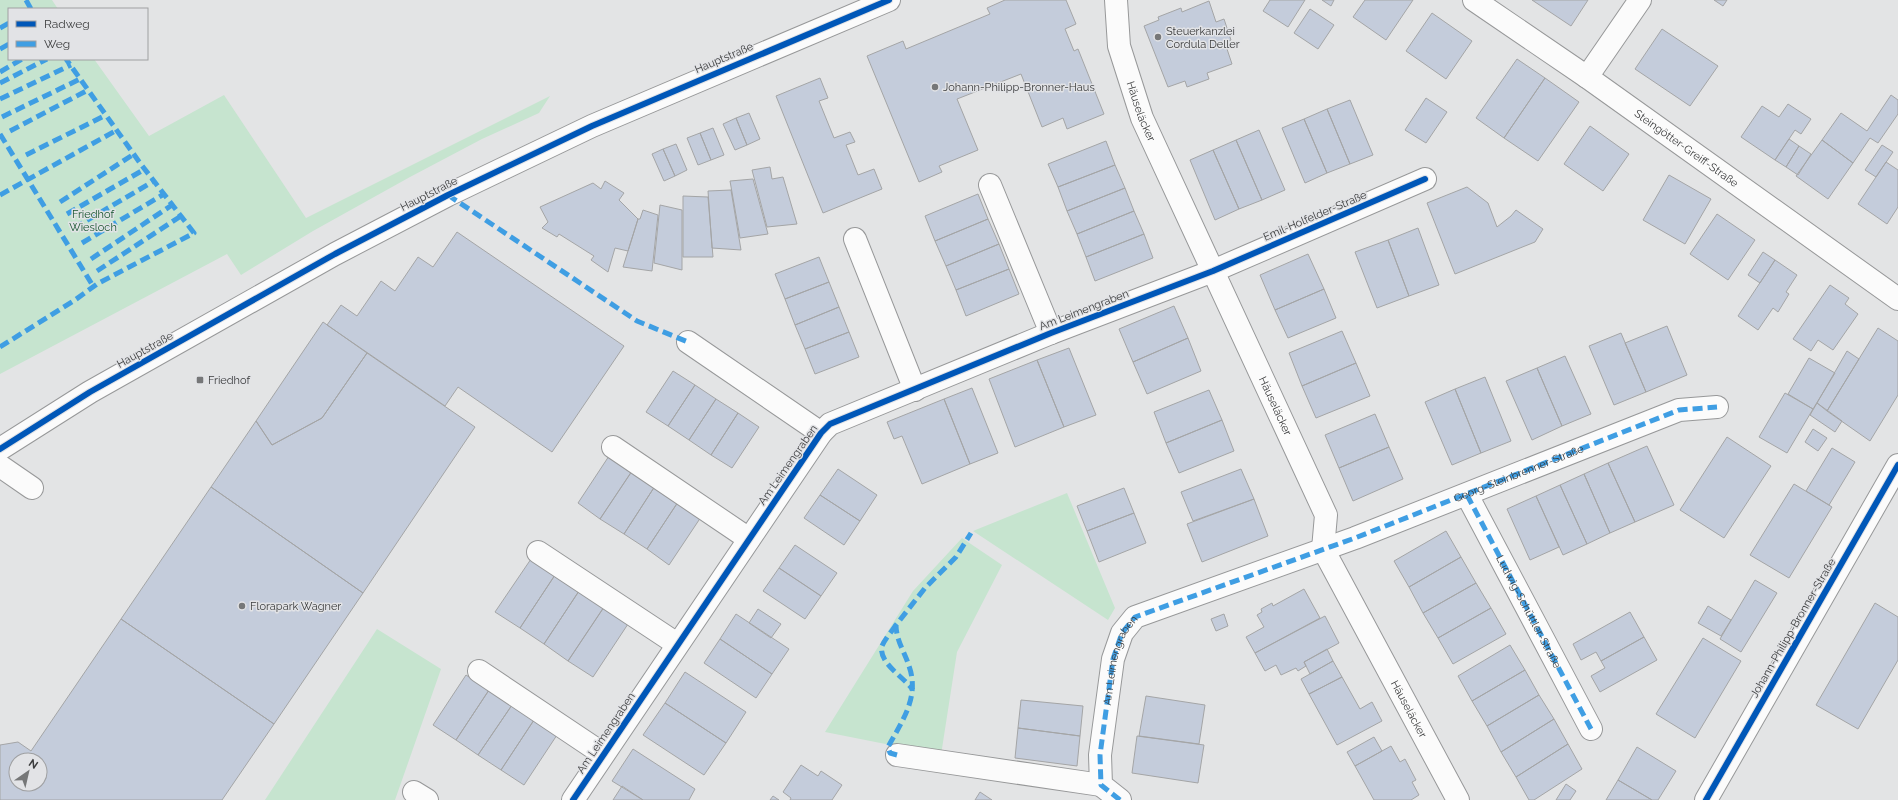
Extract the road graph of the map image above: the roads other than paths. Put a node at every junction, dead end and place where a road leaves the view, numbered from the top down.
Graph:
1 (889, 0) edge
2 (1116, 0) edge
3 (1474, 0) edge
4 (1640, 0) edge
5 (1587, 77) junction
6 (1425, 179) dead end
7 (990, 184) dead end
8 (855, 239) dead end
9 (1213, 271) junction
10 (1898, 299) edge
11 (1050, 333) junction
12 (688, 342) dead end
13 (914, 390) junction
14 (1717, 407) dead end
15 (821, 433) junction
16 (0, 448) edge
17 (613, 448) dead end
18 (1898, 465) edge
19 (0, 466) edge
20 (32, 488) dead end
21 (1467, 495) junction
22 (749, 540) junction
23 (1323, 549) junction
24 (538, 552) dead end
25 (677, 644) junction
26 (479, 671) dead end
27 (1591, 729) dead end
28 (603, 754) junction
29 (897, 755) dead end
30 (1101, 785) junction
31 (573, 800) edge
32 (1120, 800) edge
33 (1458, 800) edge
34 (1706, 800) edge

1 - 16 street, Hauptstraße
2 - 9 street, Häuseläcker
3 - 5 street, Steingötter-Greiff-Straße
4 - 5 street
5 - 10 street, Steingötter-Greiff-Straße
6 - 9 street, Emil-Holfelder-Straße
7 - 11 street, Am Leimengraben
8 - 13 street
9 - 11 street, Am Leimengraben
9 - 23 street, Häuseläcker
11 - 13 street, Am Leimengraben
12 - 15 street, Am Leimengraben
13 - 15 street, Am Leimengraben
14 - 21 street, Georg-Steinbrenner-Straße
15 - 22 street, Am Leimengraben
17 - 22 street
18 - 34 street, Johann-Philipp-Bronner-Straße
19 - 20 street
21 - 23 street, Georg-Steinbrenner-Straße
21 - 27 street, Ludwig-Schüttler-Straße
22 - 25 street, Am Leimengraben
23 - 30 street, Am Leimengraben
23 - 33 street, Häuseläcker
24 - 25 street
25 - 28 street, Am Leimengraben
26 - 28 street, Am Leimengraben
28 - 31 street, Am Leimengraben
29 - 30 street
30 - 32 street

